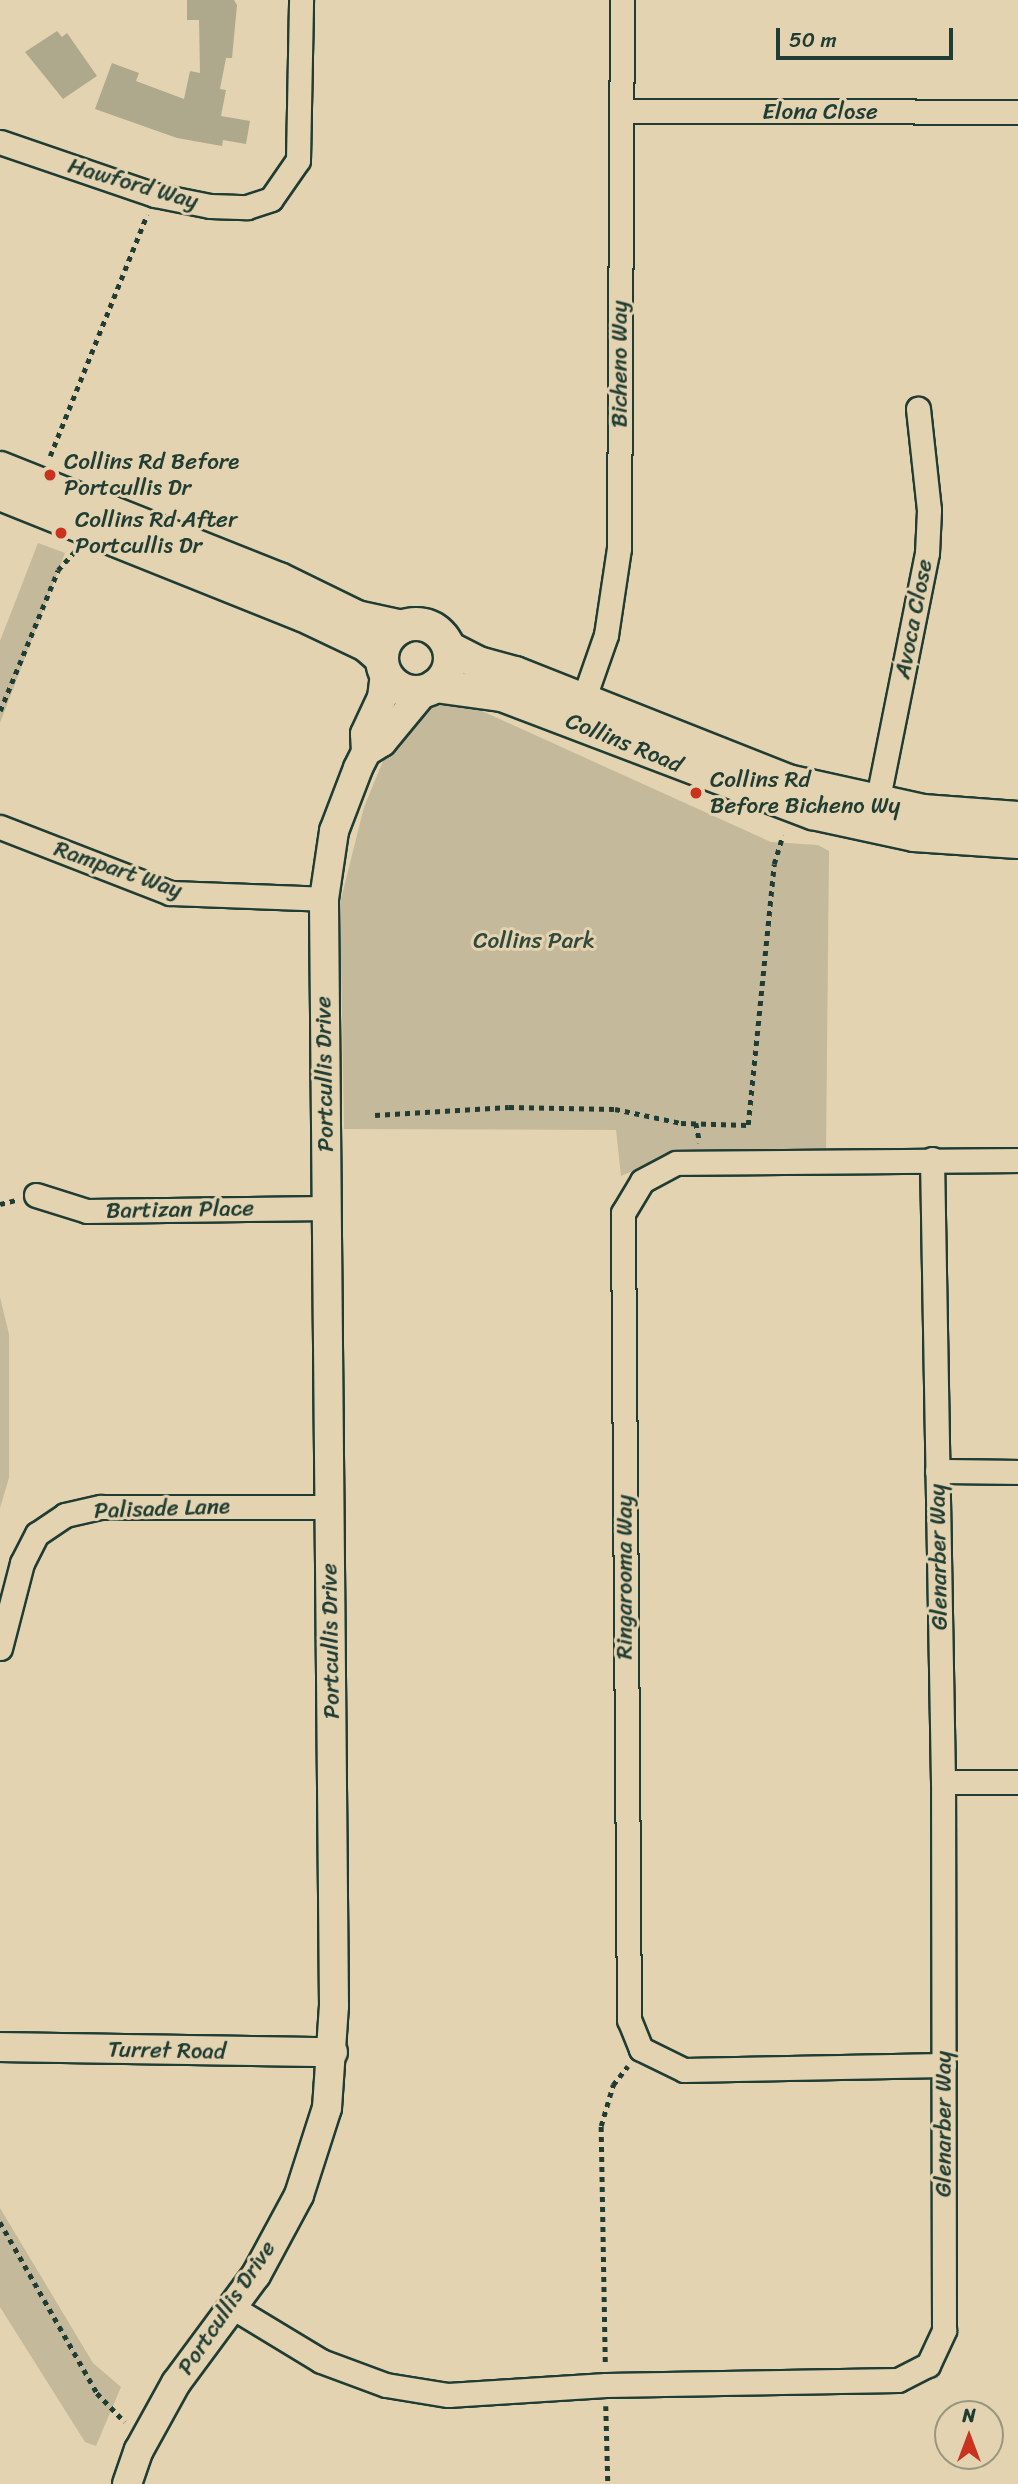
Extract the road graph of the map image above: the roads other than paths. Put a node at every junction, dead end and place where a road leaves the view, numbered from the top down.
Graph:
1 (301, 0) edge
2 (622, 0) edge
3 (621, 111) junction
4 (1018, 113) edge
5 (0, 142) edge
6 (918, 409) dead end
7 (0, 468) edge
8 (0, 494) edge
9 (402, 627) junction
10 (449, 648) junction
11 (384, 665) junction
12 (430, 688) junction
13 (579, 711) junction
14 (366, 752) junction
15 (875, 815) junction
16 (1018, 818) edge
17 (0, 827) edge
18 (1018, 842) edge
19 (324, 899) junction
20 (932, 1159) junction
21 (1018, 1160) edge
22 (36, 1195) dead end
23 (327, 1208) junction
24 (937, 1471) junction
25 (1018, 1472) edge
26 (330, 1507) junction
27 (0, 1648) edge
28 (943, 1782) junction
29 (1018, 1782) edge
30 (0, 2047) edge
31 (333, 2052) junction
32 (944, 2065) junction
33 (232, 2307) junction
34 (127, 2484) edge

1 - 5 street, Hawford Way
2 - 3 street, Bicheno Way
3 - 4 street, Elona Close
3 - 13 street, Bicheno Way
6 - 15 street, Avoca Close
7 - 9 main road, Collins Road
8 - 11 main road, Collins Road
9 - 10 main road, Collins Road
9 - 11 main road
10 - 12 main road
10 - 13 main road, Collins Road
11 - 12 main road, Collins Road
11 - 14 street, Portcullis Drive
12 - 13 main road, Collins Road
12 - 14 street, Portcullis Drive
13 - 15 main road, Collins Road
14 - 19 street, Portcullis Drive
15 - 16 main road, Collins Road
15 - 18 main road, Collins Road
17 - 19 street, Rampart Way
19 - 23 street, Portcullis Drive
20 - 21 street, Ringarooma Way
20 - 24 street, Glenarber Way
20 - 32 street, Ringarooma Way
22 - 23 street, Bartizan Place
23 - 26 street, Portcullis Drive
24 - 25 street
24 - 28 street, Glenarber Way
26 - 27 street, Palisade Lane
26 - 31 street, Portcullis Drive
28 - 29 street
28 - 32 street, Glenarber Way
30 - 31 street, Turret Road
31 - 33 street, Portcullis Drive
32 - 33 street, Glenarber Way
33 - 34 street, Portcullis Drive

